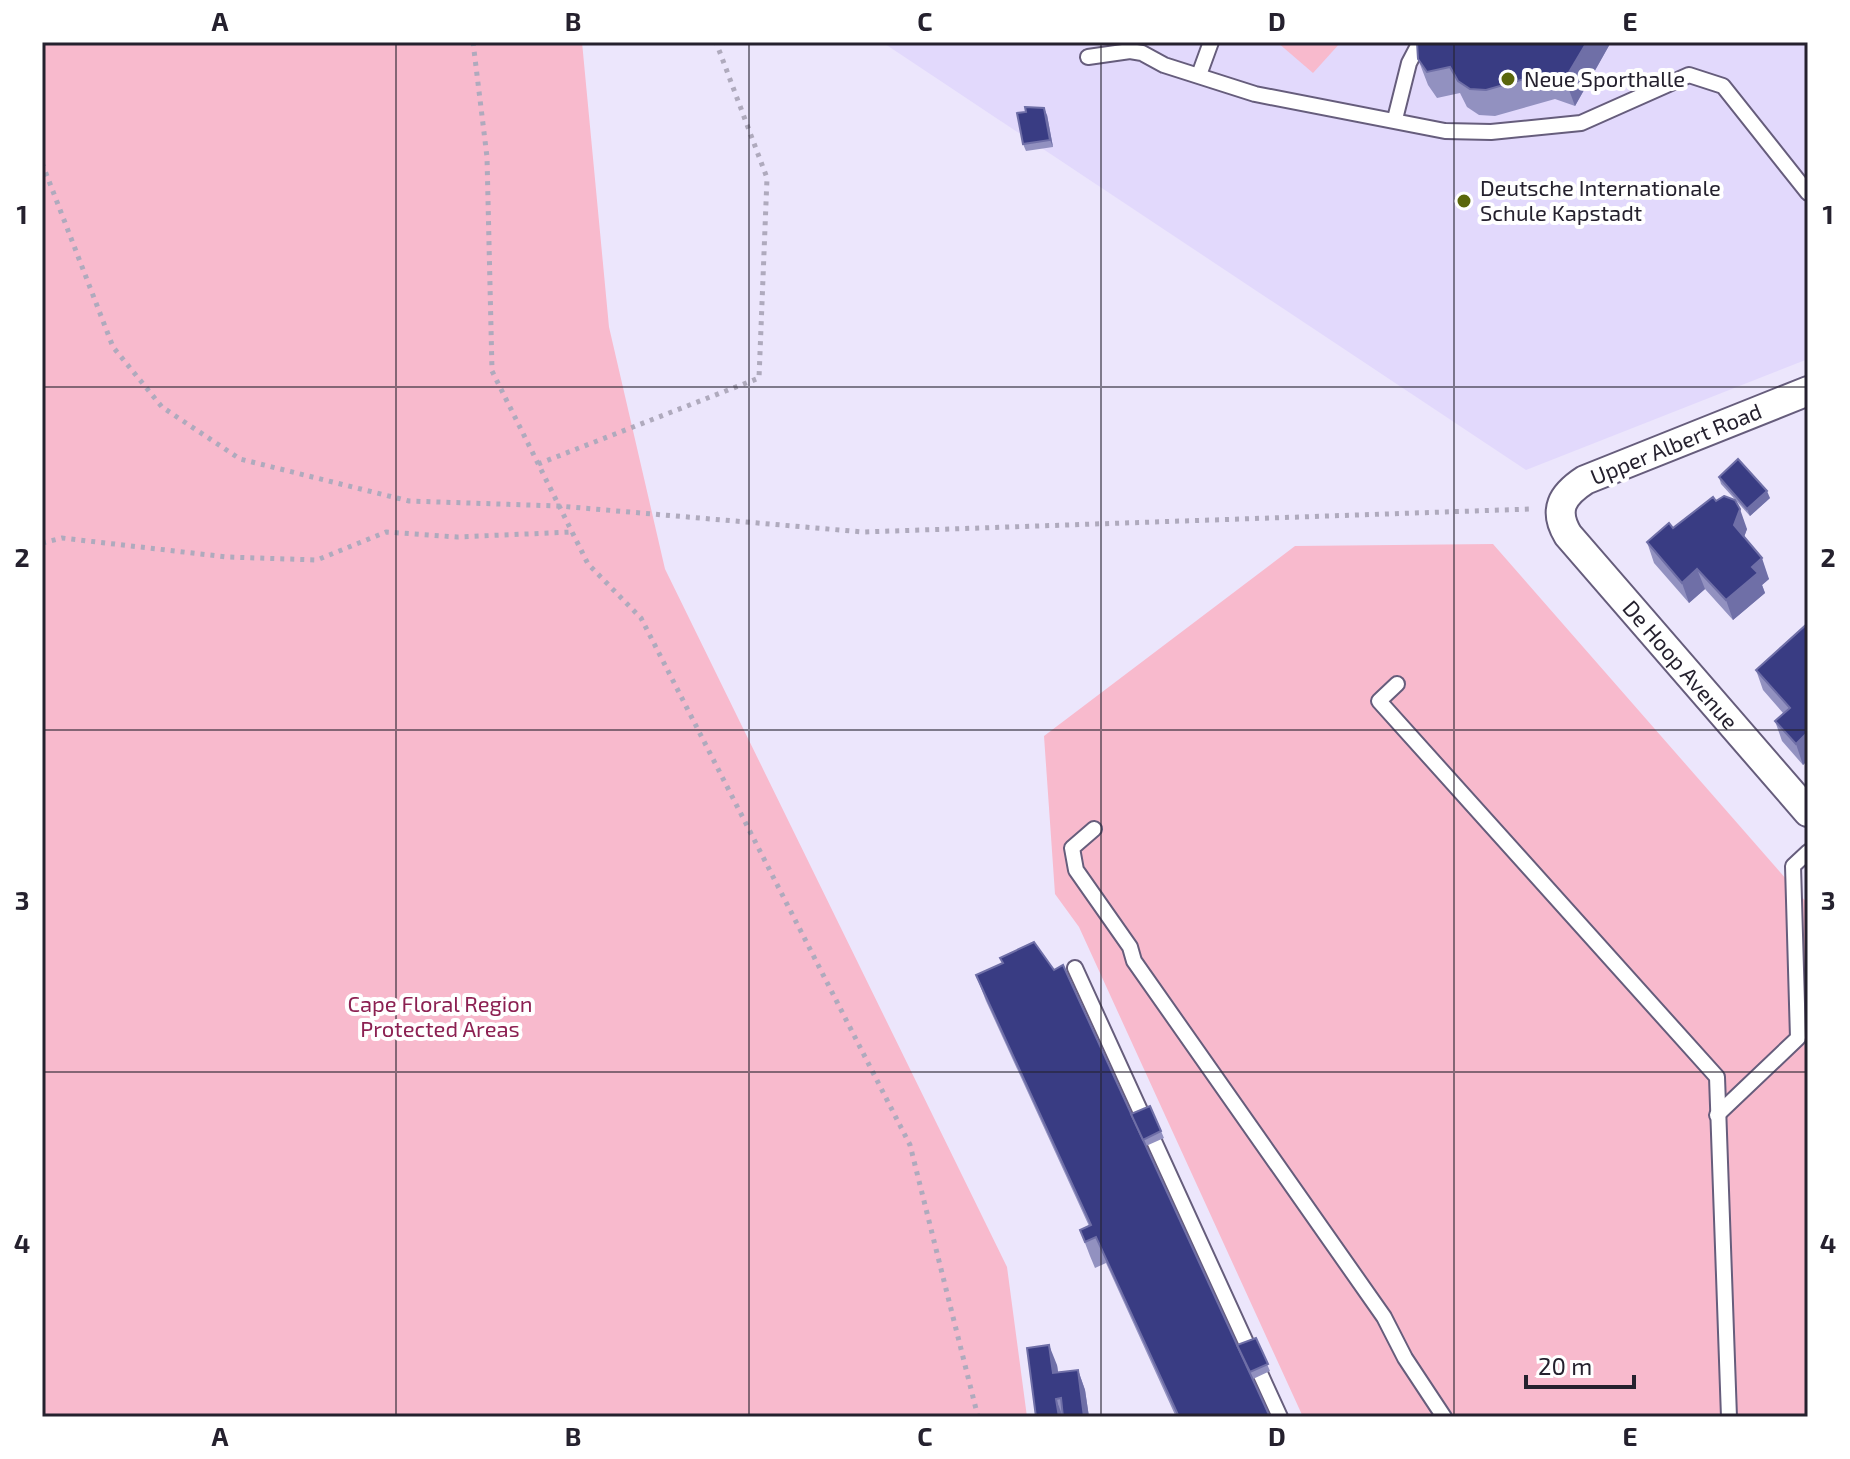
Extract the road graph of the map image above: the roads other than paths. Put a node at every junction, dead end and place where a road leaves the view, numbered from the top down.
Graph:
1 (1211, 42) edge
2 (1420, 42) edge
3 (1088, 57) dead end
4 (1199, 75) junction
5 (1395, 119) junction
6 (1808, 193) edge
7 (1808, 391) edge
8 (1560, 514) joint
9 (1397, 684) dead end
10 (1808, 812) edge
11 (1094, 829) dead end
12 (1808, 852) edge
13 (1075, 968) dead end
14 (1717, 1115) junction
15 (1280, 1417) edge
16 (1444, 1417) edge
17 (1729, 1417) edge

1 - 4 lane
2 - 5 lane
3 - 4 lane
4 - 5 lane
5 - 6 lane
7 - 8 street, Upper Albert Road
8 - 10 street, De Hoop Avenue
9 - 14 lane
11 - 16 lane
12 - 14 lane
13 - 15 lane
14 - 17 lane

